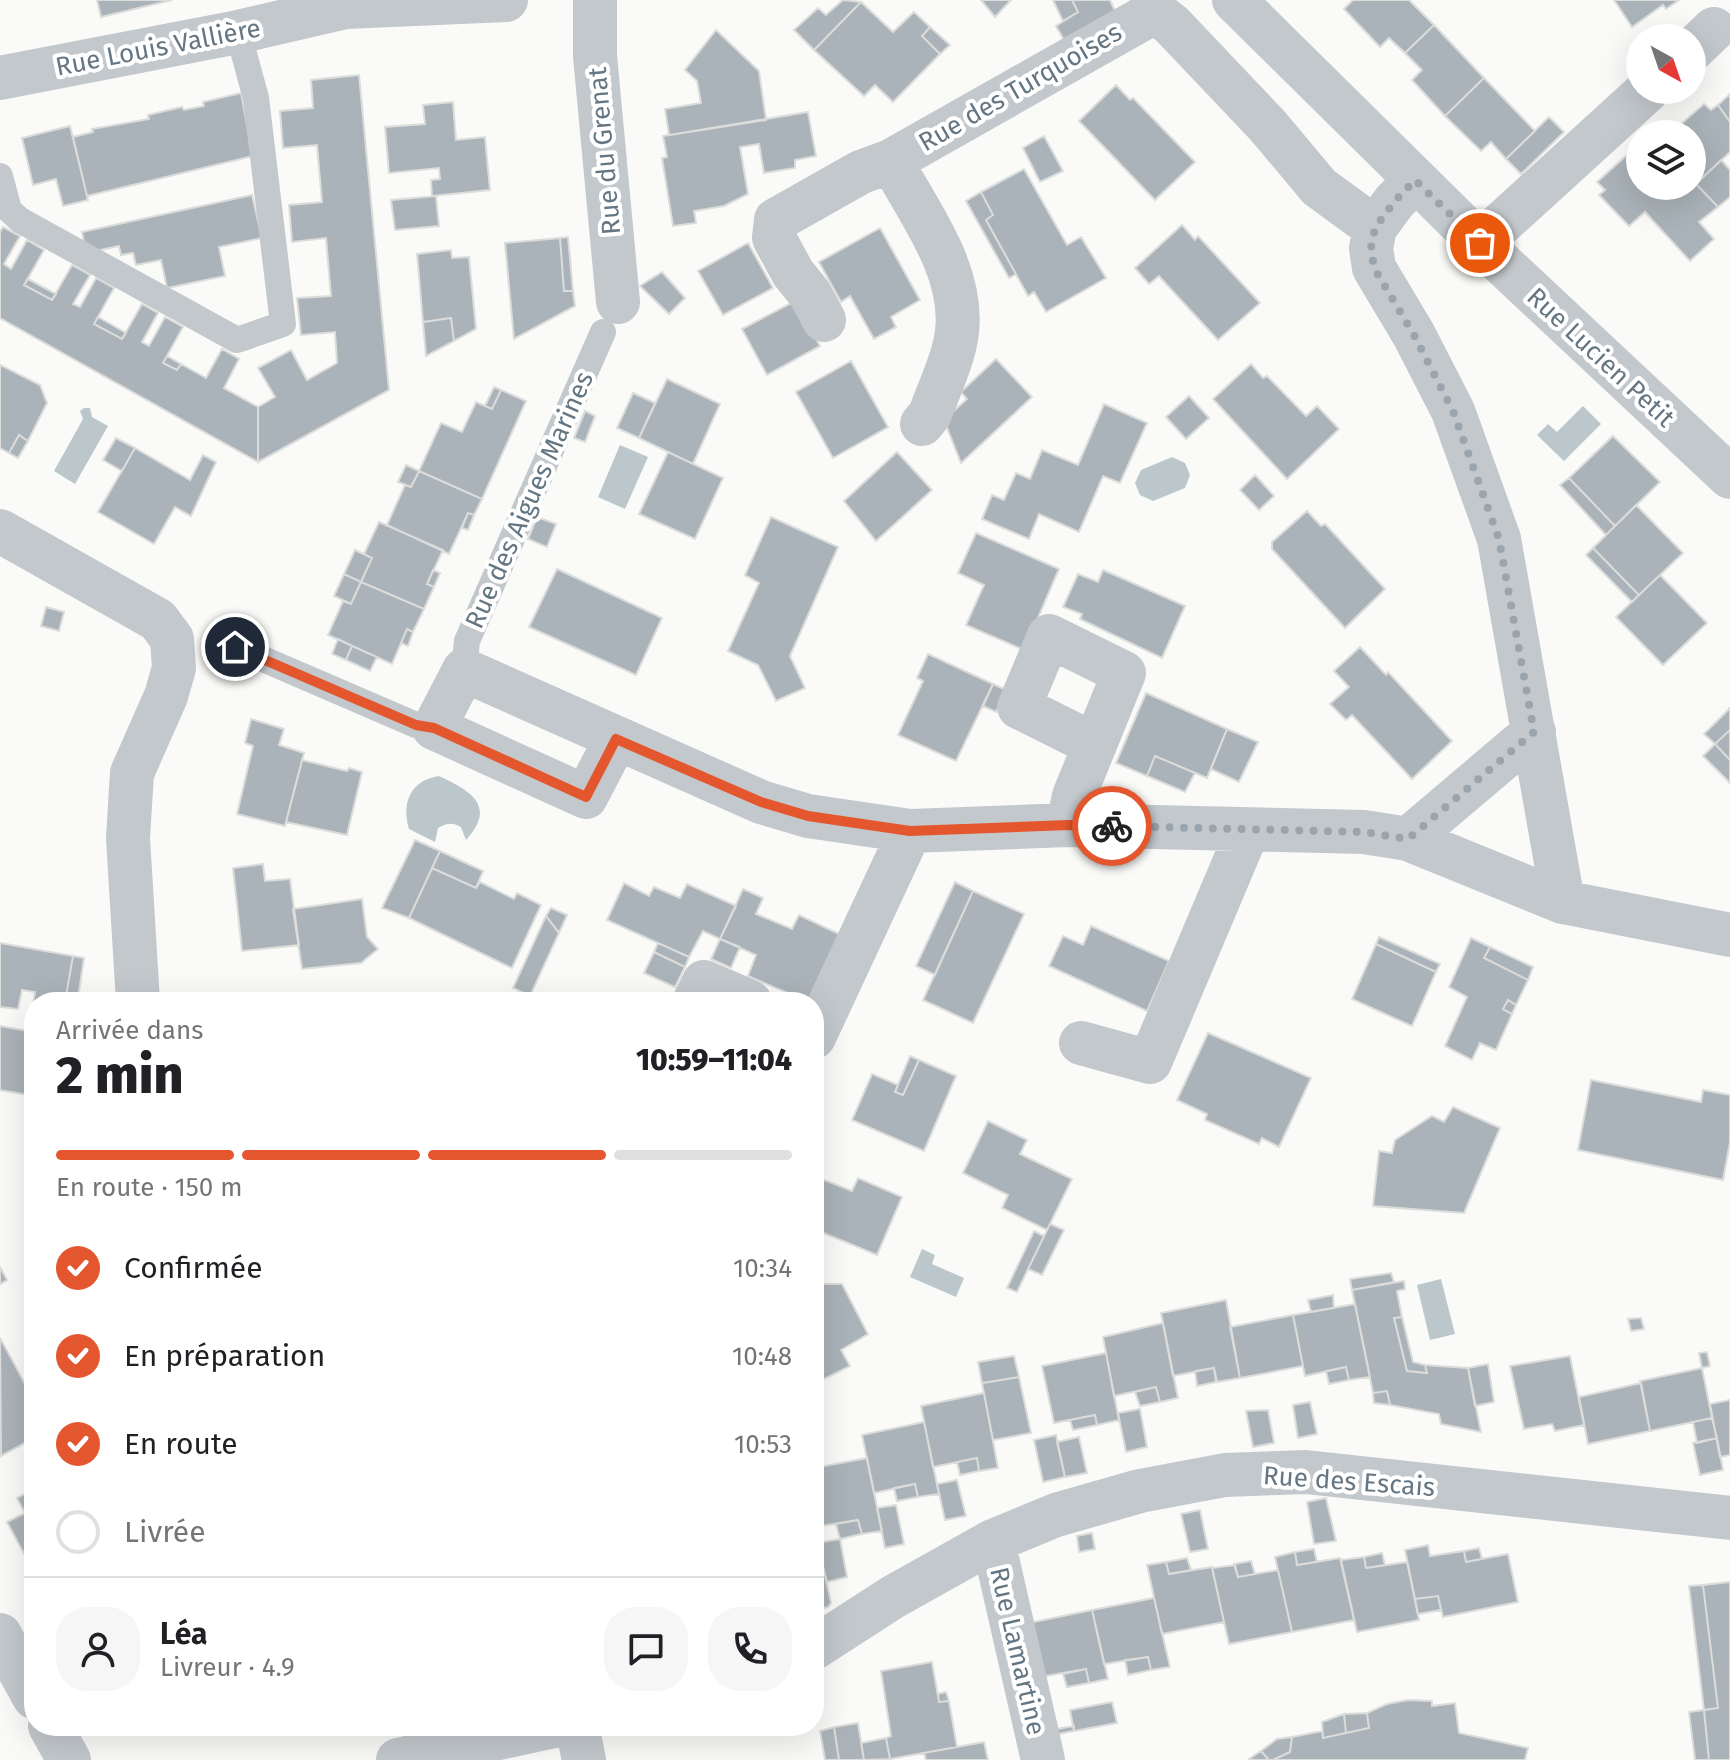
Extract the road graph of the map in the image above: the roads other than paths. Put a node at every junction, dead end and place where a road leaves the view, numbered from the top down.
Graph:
1 (506, 0) edge
2 (595, 0) edge
3 (1234, 0) edge
4 (238, 32) junction
5 (0, 78) edge
6 (1633, 104) edge
7 (891, 161) junction
8 (0, 176) edge
9 (1415, 180) junction
10 (1375, 228) junction
11 (1480, 243) junction
12 (610, 317) joint
13 (824, 320) dead end
14 (922, 424) dead end
15 (1730, 477) edge
16 (0, 531) edge
17 (235, 647) dead end
18 (464, 670) junction
19 (434, 728) junction
20 (1534, 732) junction
21 (616, 739) junction
22 (1095, 745) dead end
23 (1068, 825) junction
24 (1248, 830) junction
25 (910, 831) junction
26 (1408, 839) junction
27 (1563, 902) junction
28 (1730, 935) edge
29 (137, 992) edge
30 (699, 992) edge
31 (727, 992) edge
32 (824, 1014) edge
33 (1081, 1043) dead end
34 (1730, 1518) edge
35 (993, 1541) junction
36 (0, 1635) edge
37 (824, 1642) edge
38 (24, 1679) edge
39 (56, 1736) edge
40 (508, 1736) edge
41 (579, 1736) edge
42 (69, 1760) edge
43 (398, 1760) edge
44 (584, 1760) edge
45 (1043, 1760) edge

1 - 4 street, Rue Louis Vallière
2 - 12 street, Rue du Grenat
3 - 9 street, Rue Lucien Petit
4 - 5 street, Rue Louis Vallière
4 - 8 lane
6 - 11 street
7 - 10 street, Rue des Turquoises
7 - 13 street, Rue des Turquoises
7 - 14 street, Rue des Turquoises
9 - 10 street
9 - 11 street, Rue Lucien Petit
10 - 20 street
11 - 15 street, Rue Lucien Petit
12 - 18 lane, Rue des Aigues Marines
16 - 29 street
17 - 19 lane
18 - 19 street, Rue des Aigues Marines
18 - 21 street
19 - 21 street
20 - 26 street
20 - 27 street
21 - 25 street
22 - 23 street
23 - 24 street
23 - 25 street
24 - 26 street
24 - 33 street
25 - 32 street
26 - 27 street
27 - 28 street
30 - 31 street
34 - 35 street, Rue des Escais
35 - 37 street, Rue des Escais
35 - 45 street, Rue Lamartine
36 - 38 street
39 - 42 street
40 - 43 street
41 - 44 street

